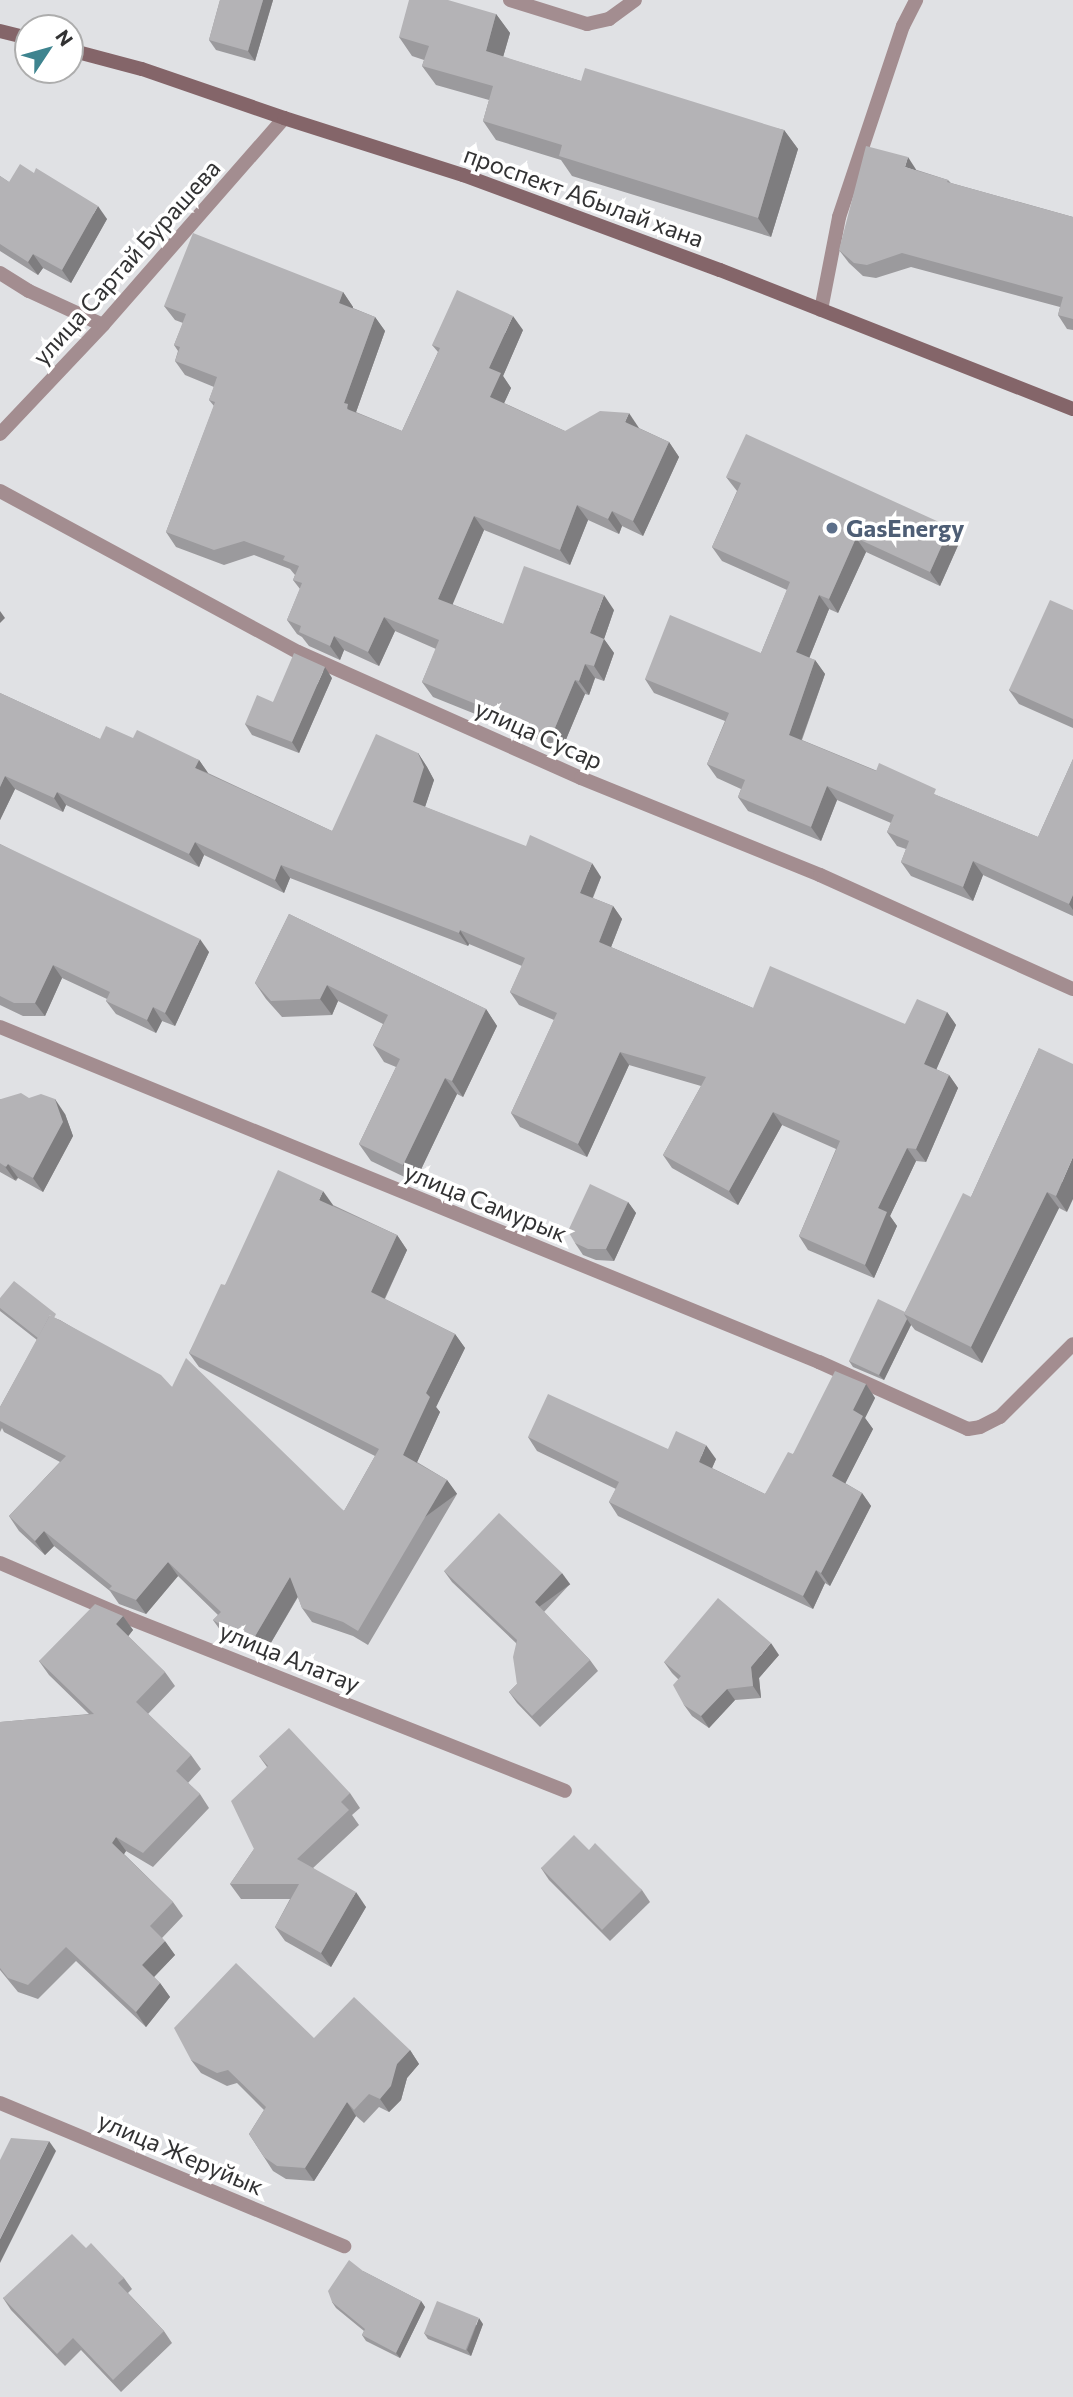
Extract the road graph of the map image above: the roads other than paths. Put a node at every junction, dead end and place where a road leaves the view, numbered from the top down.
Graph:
1 (510, 0) edge
2 (635, 0) edge
3 (916, 0) edge
4 (84, 54) edge
5 (284, 118) junction
6 (0, 273) edge
7 (821, 310) junction
8 (103, 325) junction
9 (1073, 409) edge
10 (0, 434) edge
11 (0, 491) edge
12 (1073, 989) edge
13 (0, 1027) edge
14 (1073, 1344) edge
15 (0, 1563) edge
16 (565, 1791) dead end
17 (0, 2103) edge
18 (344, 2246) dead end

1 - 2 street
3 - 7 street
4 - 5 main road, проспект Абылай хана
5 - 7 main road, проспект Абылай хана
5 - 8 street, улица Сартай Бурашева
6 - 8 street
7 - 9 main road, проспект Абылай хана
8 - 10 street, улица Сартай Бурашева
11 - 12 street, улица Сусар
13 - 14 street, улица Самурык
15 - 16 street, улица Алатау
17 - 18 street, улица Жеруйык

